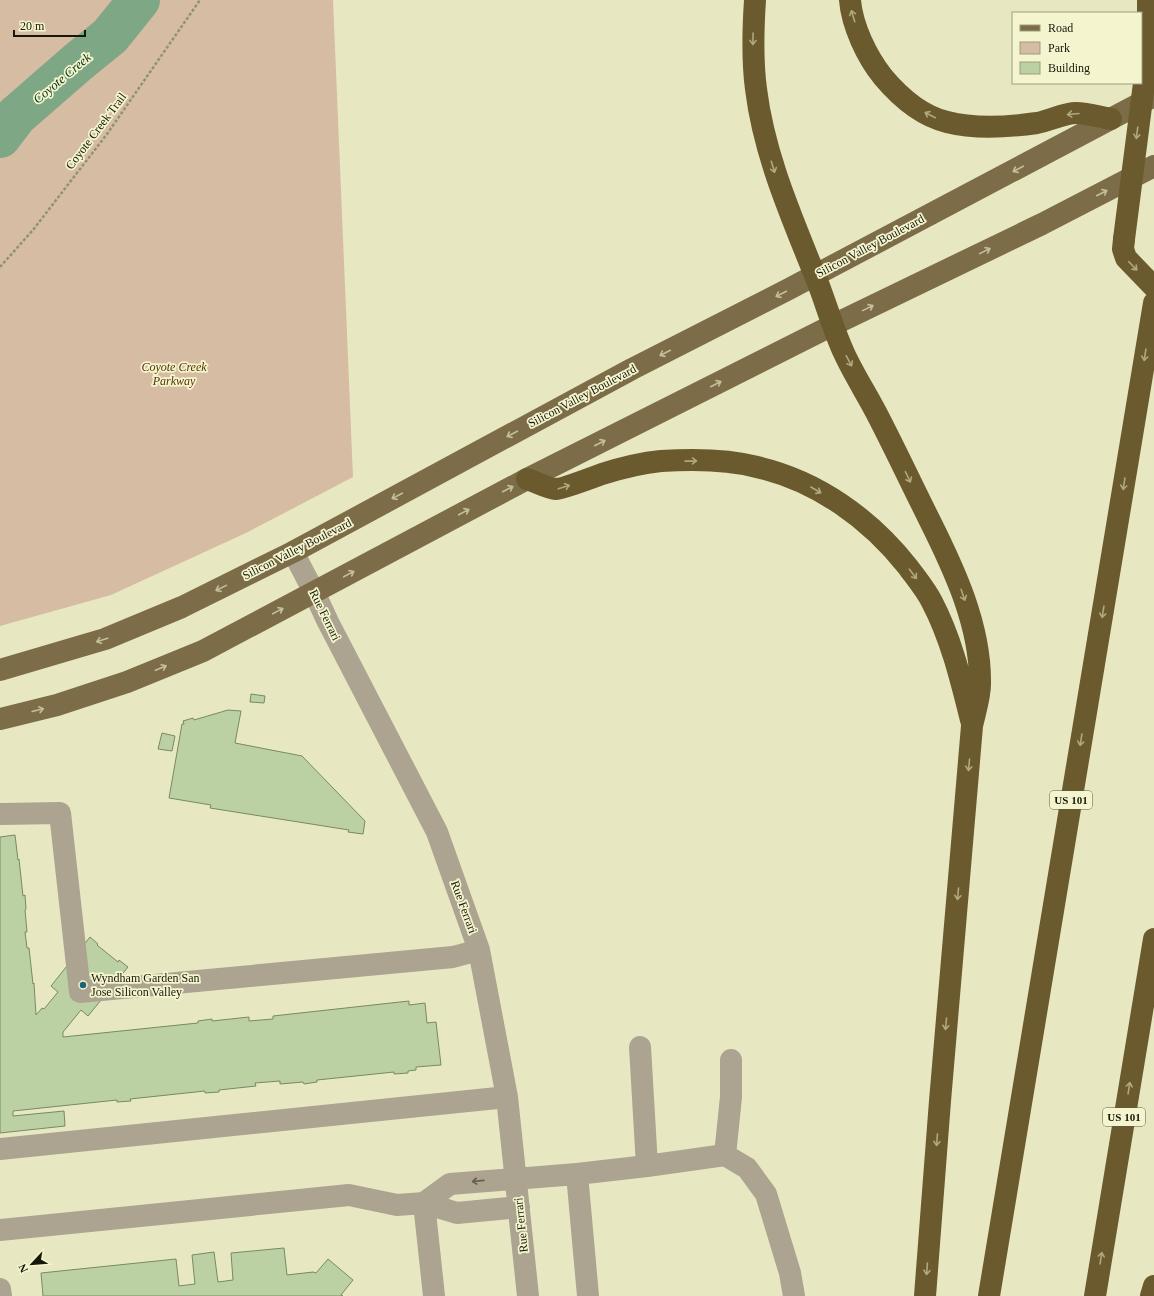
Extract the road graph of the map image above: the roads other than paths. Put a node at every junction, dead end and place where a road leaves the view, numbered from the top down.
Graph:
1 (755, 0) edge
2 (850, 0) edge
3 (1148, 0) edge
4 (1154, 96) edge
5 (1112, 119) junction
6 (1154, 166) edge
7 (815, 275) junction
8 (1154, 287) edge
9 (1154, 303) edge
10 (833, 325) junction
11 (527, 479) junction
12 (293, 552) junction
13 (314, 592) junction
14 (0, 670) edge
15 (0, 719) edge
16 (972, 726) junction
17 (0, 814) edge
18 (1154, 939) edge
19 (479, 950) junction
20 (640, 1047) dead end
21 (731, 1060) dead end
22 (507, 1097) junction
23 (0, 1149) edge
24 (725, 1155) junction
25 (647, 1166) junction
26 (577, 1174) junction
27 (516, 1179) junction
28 (424, 1203) junction
29 (518, 1207) junction
30 (0, 1230) edge
31 (1154, 1286) edge
32 (0, 1289) edge
33 (1, 1296) edge
34 (434, 1296) edge
35 (528, 1296) edge
36 (588, 1296) edge
37 (794, 1296) edge
38 (925, 1296) edge
39 (989, 1296) edge
40 (1094, 1296) edge
41 (1152, 1296) edge

1 -> 7 highway
5 -> 2 highway
3 -> 8 highway, bridge
4 - 5 main road, Silicon Valley Boulevard
5 -> 7 main road, Silicon Valley Boulevard
10 -> 6 main road
7 - 10 highway
7 -> 12 main road, Silicon Valley Boulevard
9 -> 39 highway, US 101
11 -> 10 main road
10 -> 16 highway
13 -> 11 main road
11 -> 16 highway
12 - 13 street, Rue Ferrari
12 -> 14 main road, Silicon Valley Boulevard
15 -> 13 main road
13 - 19 street, Rue Ferrari
16 -> 38 highway
17 - 19 street
40 -> 18 highway, US 101
19 - 22 street, Rue Ferrari
20 - 25 street
21 - 24 street
22 - 23 street
22 - 27 street, Rue Ferrari
24 - 25 street
24 - 37 street
25 - 26 street
26 - 27 street
26 - 36 street
27 -> 28 street
27 - 29 street, Rue Ferrari
28 - 29 street
28 - 30 street
28 - 34 street
29 - 35 street, Rue Ferrari
31 - 41 highway
32 - 33 street

